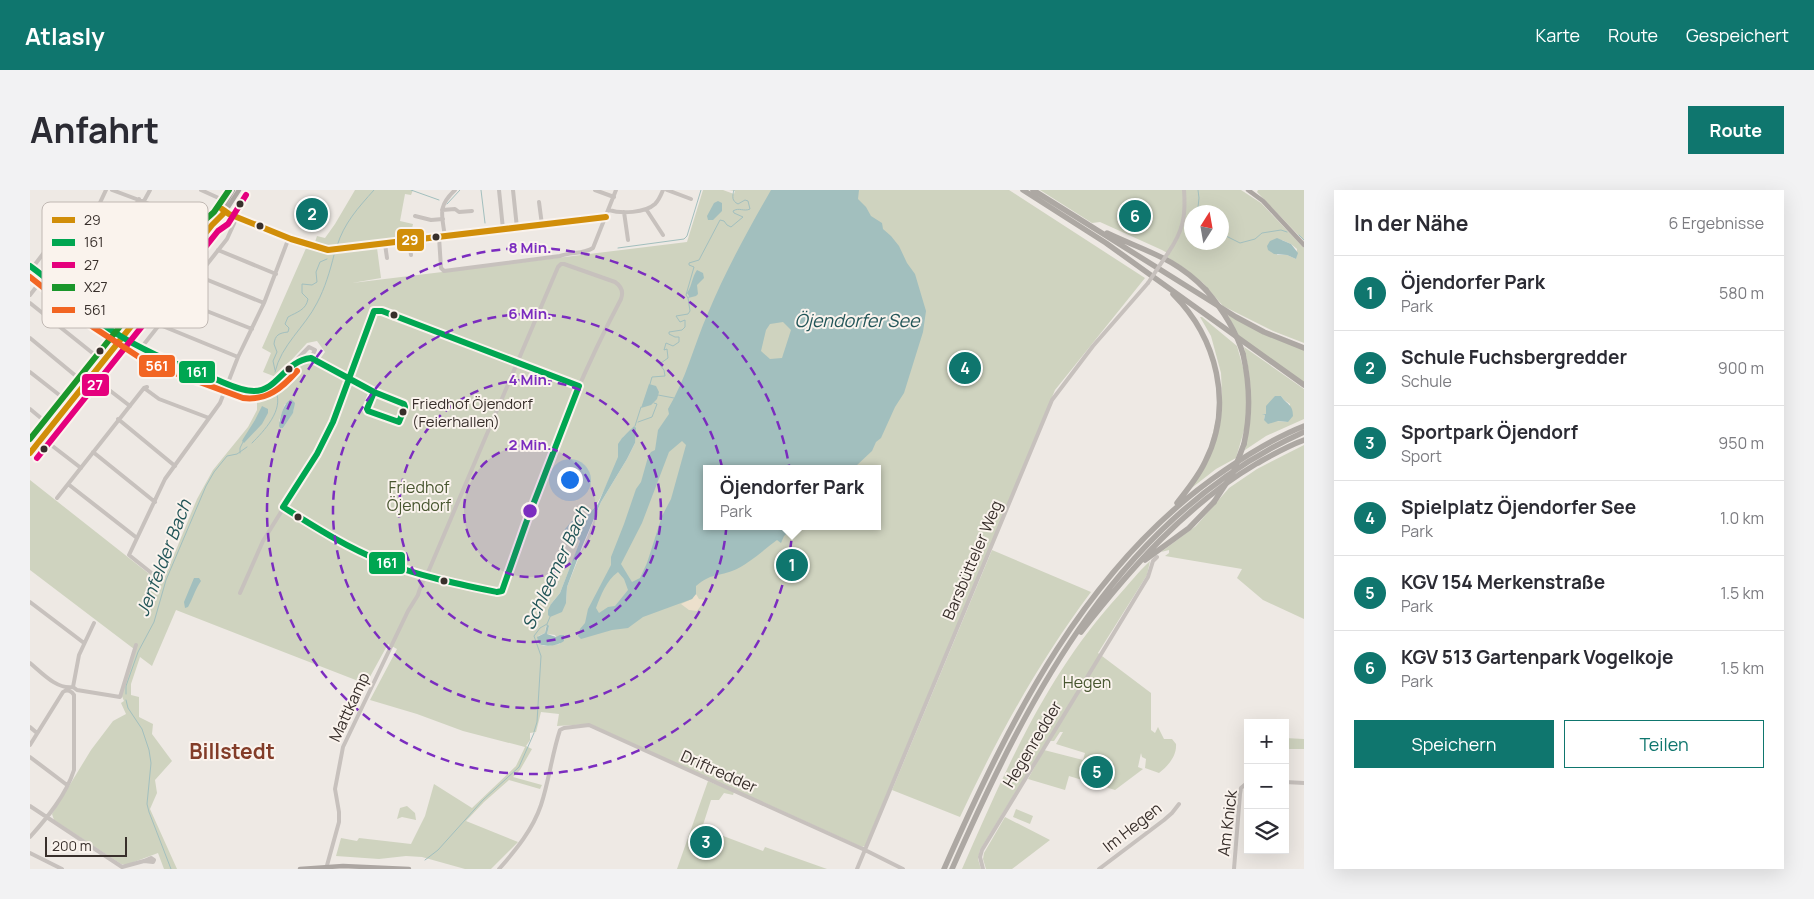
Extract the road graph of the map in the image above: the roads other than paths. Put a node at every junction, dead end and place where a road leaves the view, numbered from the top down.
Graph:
1 (106, 190) edge
2 (112, 190) edge
3 (150, 190) edge
4 (201, 190) edge
5 (228, 190) edge
6 (233, 190) edge
7 (240, 190) edge
8 (455, 190) edge
9 (499, 190) edge
10 (513, 190) edge
11 (595, 190) edge
12 (616, 190) edge
13 (665, 190) edge
14 (1023, 190) edge
15 (1033, 190) edge
16 (1184, 190) edge
17 (1248, 190) edge
18 (614, 197) junction
19 (139, 199) junction
20 (691, 200) dead end
21 (144, 201) joint
22 (100, 202) edge
23 (137, 202) edge
24 (224, 202) junction
25 (539, 202) dead end
26 (646, 209) junction
27 (223, 210) junction
28 (442, 210) junction
29 (608, 210) junction
30 (472, 211) dead end
31 (624, 212) junction
32 (415, 216) dead end
33 (237, 217) junction
34 (606, 217) junction
35 (443, 219) junction
36 (1079, 219) junction
37 (542, 225) junction
38 (210, 227) joint
39 (517, 228) junction
40 (503, 229) junction
41 (208, 230) edge
42 (663, 235) dead end
43 (445, 237) junction
44 (439, 238) junction
45 (288, 240) dead end
46 (628, 240) dead end
47 (409, 241) junction
48 (385, 244) junction
49 (1304, 246) edge
50 (218, 250) junction
51 (42, 254) edge
52 (411, 255) dead end
53 (387, 258) dead end
54 (208, 263) edge
55 (31, 266) edge
56 (276, 274) junction
57 (42, 275) edge
58 (42, 280) edge
59 (208, 280) edge
60 (1159, 280) junction
61 (30, 296) edge
62 (30, 303) edge
63 (264, 303) junction
64 (208, 312) edge
65 (42, 313) edge
66 (61, 328) edge
67 (110, 328) edge
68 (129, 328) edge
69 (158, 328) edge
70 (167, 328) edge
71 (252, 329) junction
72 (123, 336) junction
73 (30, 338) edge
74 (142, 348) junction
75 (1304, 348) edge
76 (238, 357) junction
77 (106, 358) junction
78 (311, 358) junction
79 (100, 359) junction
80 (296, 361) junction
81 (518, 362) junction
82 (30, 372) edge
83 (91, 376) junction
84 (350, 379) junction
85 (82, 381) junction
86 (227, 383) junction
87 (578, 386) junction
88 (1304, 386) edge
89 (67, 401) junction
90 (130, 406) junction
91 (30, 409) edge
92 (209, 418) junction
93 (118, 420) junction
94 (48, 424) junction
95 (1304, 426) edge
96 (49, 430) junction
97 (1304, 432) edge
98 (42, 438) junction
99 (1304, 440) edge
100 (31, 446) edge
101 (93, 452) junction
102 (30, 453) edge
103 (175, 466) junction
104 (81, 468) junction
105 (68, 484) junction
106 (57, 498) dead end
107 (155, 502) junction
108 (283, 508) junction
109 (1169, 514) junction
110 (137, 538) junction
111 (1157, 557) dead end
112 (1137, 566) junction
113 (426, 576) junction
114 (159, 579) dead end
115 (240, 593) dead end
116 (30, 602) edge
117 (94, 623) dead end
118 (84, 643) junction
119 (136, 645) dead end
120 (1061, 656) junction
121 (30, 663) edge
122 (73, 687) junction
123 (30, 727) edge
124 (37, 732) junction
125 (30, 745) edge
126 (30, 756) edge
127 (1289, 782) edge
128 (1304, 783) edge
129 (67, 785) junction
130 (1244, 785) edge
131 (1179, 804) dead end
132 (30, 806) edge
133 (47, 818) junction
134 (30, 837) edge
135 (865, 850) junction
136 (30, 853) edge
137 (144, 861) dead end
138 (327, 868) edge
139 (62, 869) edge
140 (300, 869) edge
141 (409, 869) edge
142 (498, 869) edge
143 (857, 869) edge
144 (903, 869) edge
145 (944, 869) edge
146 (952, 869) edge
147 (983, 869) edge
148 (1099, 869) edge
149 (1234, 869) edge

1 - 22 street
2 - 19 street
3 - 21 street
4 - 24 street
5 - 24 street
6 - 24 main road
7 - 27 main road
8 - 28 street
9 - 40 street
10 - 39 street
11 - 18 street
12 - 18 street
13 - 20 street
13 - 26 street
14 - 60 highway
15 - 36 highway
16 - 135 street, Barsbütteler Weg, bridge
17 - 49 main road
18 - 29 street
19 - 21 street
19 - 23 street
24 - 27 main road
25 - 37 street
26 - 31 street
26 - 42 street
27 - 33 street
27 - 38 main road
28 - 30 street
28 - 35 street
29 - 31 street
29 - 34 street
31 - 46 street
32 - 35 street
33 - 48 street
33 - 50 street
34 - 37 street
34 - 44 street
35 - 43 street
36 - 75 highway
36 - 112 highway, bridge
37 - 39 street
38 - 41 main road
39 - 40 street
40 - 43 street
43 - 44 street
44 - 47 street
45 - 56 street
47 - 48 street
47 - 52 street
48 - 53 street
50 - 54 street
50 - 56 street
51 - 55 street
55 - 57 street
56 - 63 street
58 - 61 street
59 - 63 street
60 - 88 highway
60 - 109 highway
62 - 65 street
63 - 71 street
64 - 71 street
66 - 79 street
67 - 72 street
68 - 72 main road
69 - 74 street
70 - 76 street
71 - 76 street
72 - 74 street
72 - 77 main road
73 - 85 street
74 - 86 street
76 - 86 street
77 - 79 street
77 - 83 main road
78 - 80 street
78 - 80 street
78 - 84 street
79 - 85 street
80 - 86 street
81 - 84 street
81 - 87 street
81 - 87 street, Mattkamp
81 - 113 street, Mattkamp
82 - 89 street
83 - 90 street
83 - 96 main road
84 - 108 street
85 - 89 street
86 - 92 street
87 - 113 street
89 - 94 street
90 - 92 street
90 - 93 street
91 - 94 street
92 - 103 street
93 - 101 street
93 - 103 street
94 - 96 street
95 - 109 highway
96 - 98 main road
97 - 120 highway
98 - 100 main road
98 - 104 street
99 - 112 highway
100 - 102 main road
101 - 104 street
101 - 107 street
103 - 107 street
104 - 105 street
105 - 106 street
105 - 110 street
107 - 110 street
108 - 113 street
108 - 115 street
109 - 145 highway
110 - 114 street
111 - 147 street, Hegenredder
112 - 120 highway
113 - 138 street, Mattkamp
116 - 118 street
117 - 118 street
118 - 122 street
119 - 122 street
120 - 146 highway
121 - 122 street
123 - 124 street
124 - 125 street
124 - 129 street
126 - 129 street
127 - 128 street
129 - 133 street
130 - 149 street, Am Knick
131 - 148 street, Im Hegen
132 - 133 street
133 - 134 street
133 - 137 street
135 - 142 street, Driftredder
135 - 143 street, Barsbütteler Weg
135 - 144 street
136 - 139 street
138 - 140 main road
138 - 141 main road

